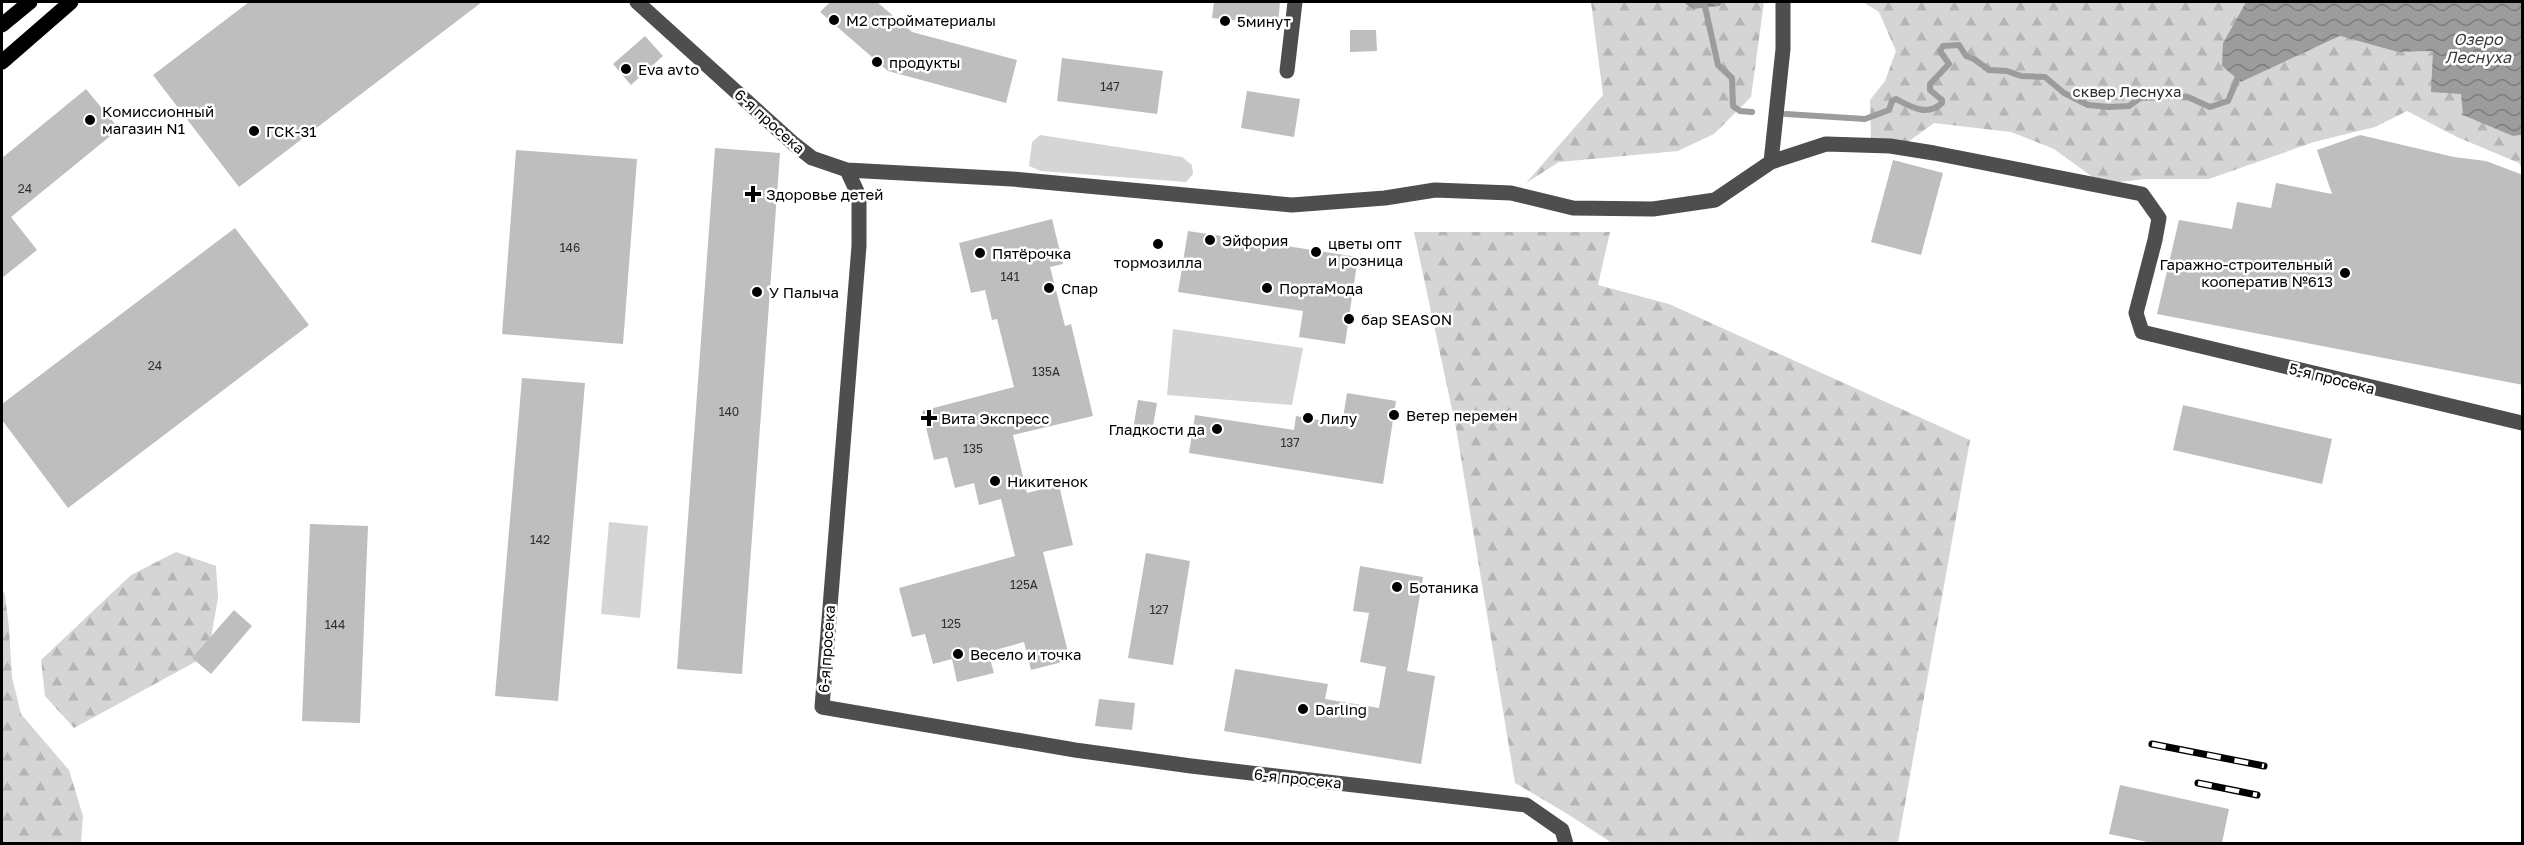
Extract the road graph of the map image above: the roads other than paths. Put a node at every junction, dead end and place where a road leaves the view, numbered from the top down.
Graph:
1 (30, 2) edge
2 (71, 2) edge
3 (636, 2) edge
4 (1295, 2) edge
5 (1783, 2) edge
6 (2, 25) edge
7 (2, 62) edge
8 (1287, 71) dead end
9 (1771, 162) junction
10 (847, 170) junction
11 (2523, 423) edge
12 (1566, 843) edge

1 - 6 main road
2 - 7 main road
3 - 10 street, 6-я просека
4 - 8 street
5 - 9 street
9 - 10 street
9 - 11 street, 5-я просека
10 - 12 street, 6-я просека

